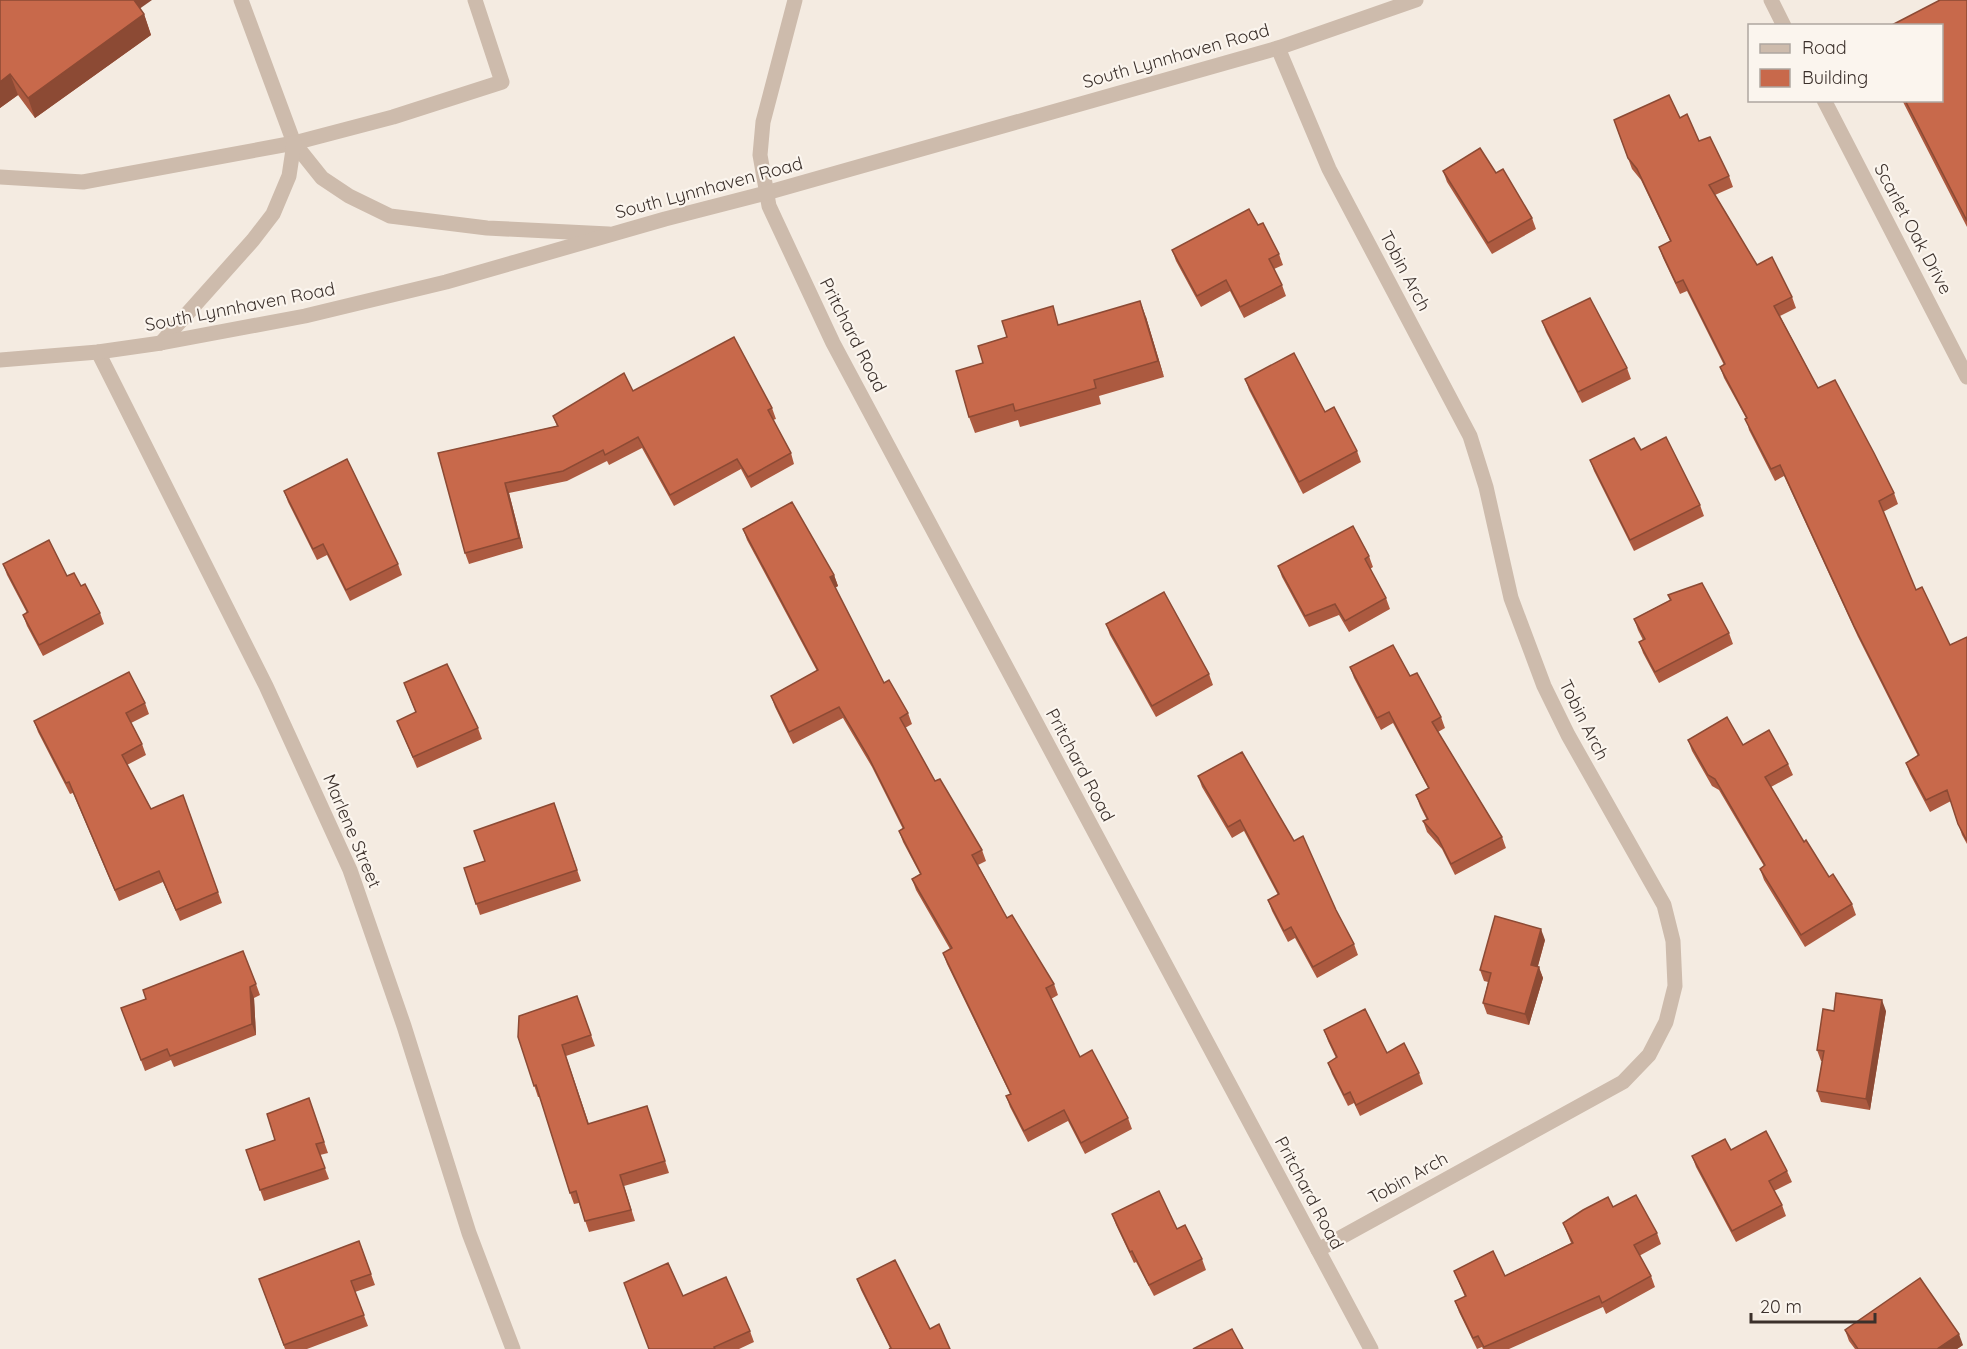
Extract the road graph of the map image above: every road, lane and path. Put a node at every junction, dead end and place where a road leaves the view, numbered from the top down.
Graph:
1 (241, 0) edge
2 (474, 0) edge
3 (795, 0) edge
4 (1416, 0) edge
5 (1771, 0) edge
6 (1783, 24) edge
7 (1278, 48) junction
8 (1825, 102) edge
9 (294, 143) junction
10 (0, 177) edge
11 (766, 194) junction
12 (613, 234) junction
13 (160, 343) junction
14 (98, 352) junction
15 (0, 360) edge
16 (1967, 377) edge
17 (1318, 1250) junction
18 (513, 1349) edge
19 (1371, 1349) edge

1 - 9 street
2 - 9 street
3 - 11 street, Pritchard Road
4 - 7 street, South Lynnhaven Road
5 - 6 street
7 - 11 street, South Lynnhaven Road
7 - 17 street, Tobin Arch
8 - 16 street, Scarlet Oak Drive
9 - 10 street
9 - 12 street
9 - 13 street
11 - 12 street, South Lynnhaven Road
11 - 17 street, Pritchard Road
12 - 13 street, South Lynnhaven Road
13 - 14 street, South Lynnhaven Road
14 - 15 street, South Lynnhaven Road
14 - 18 street, Marlene Street
17 - 19 street, Pritchard Road

